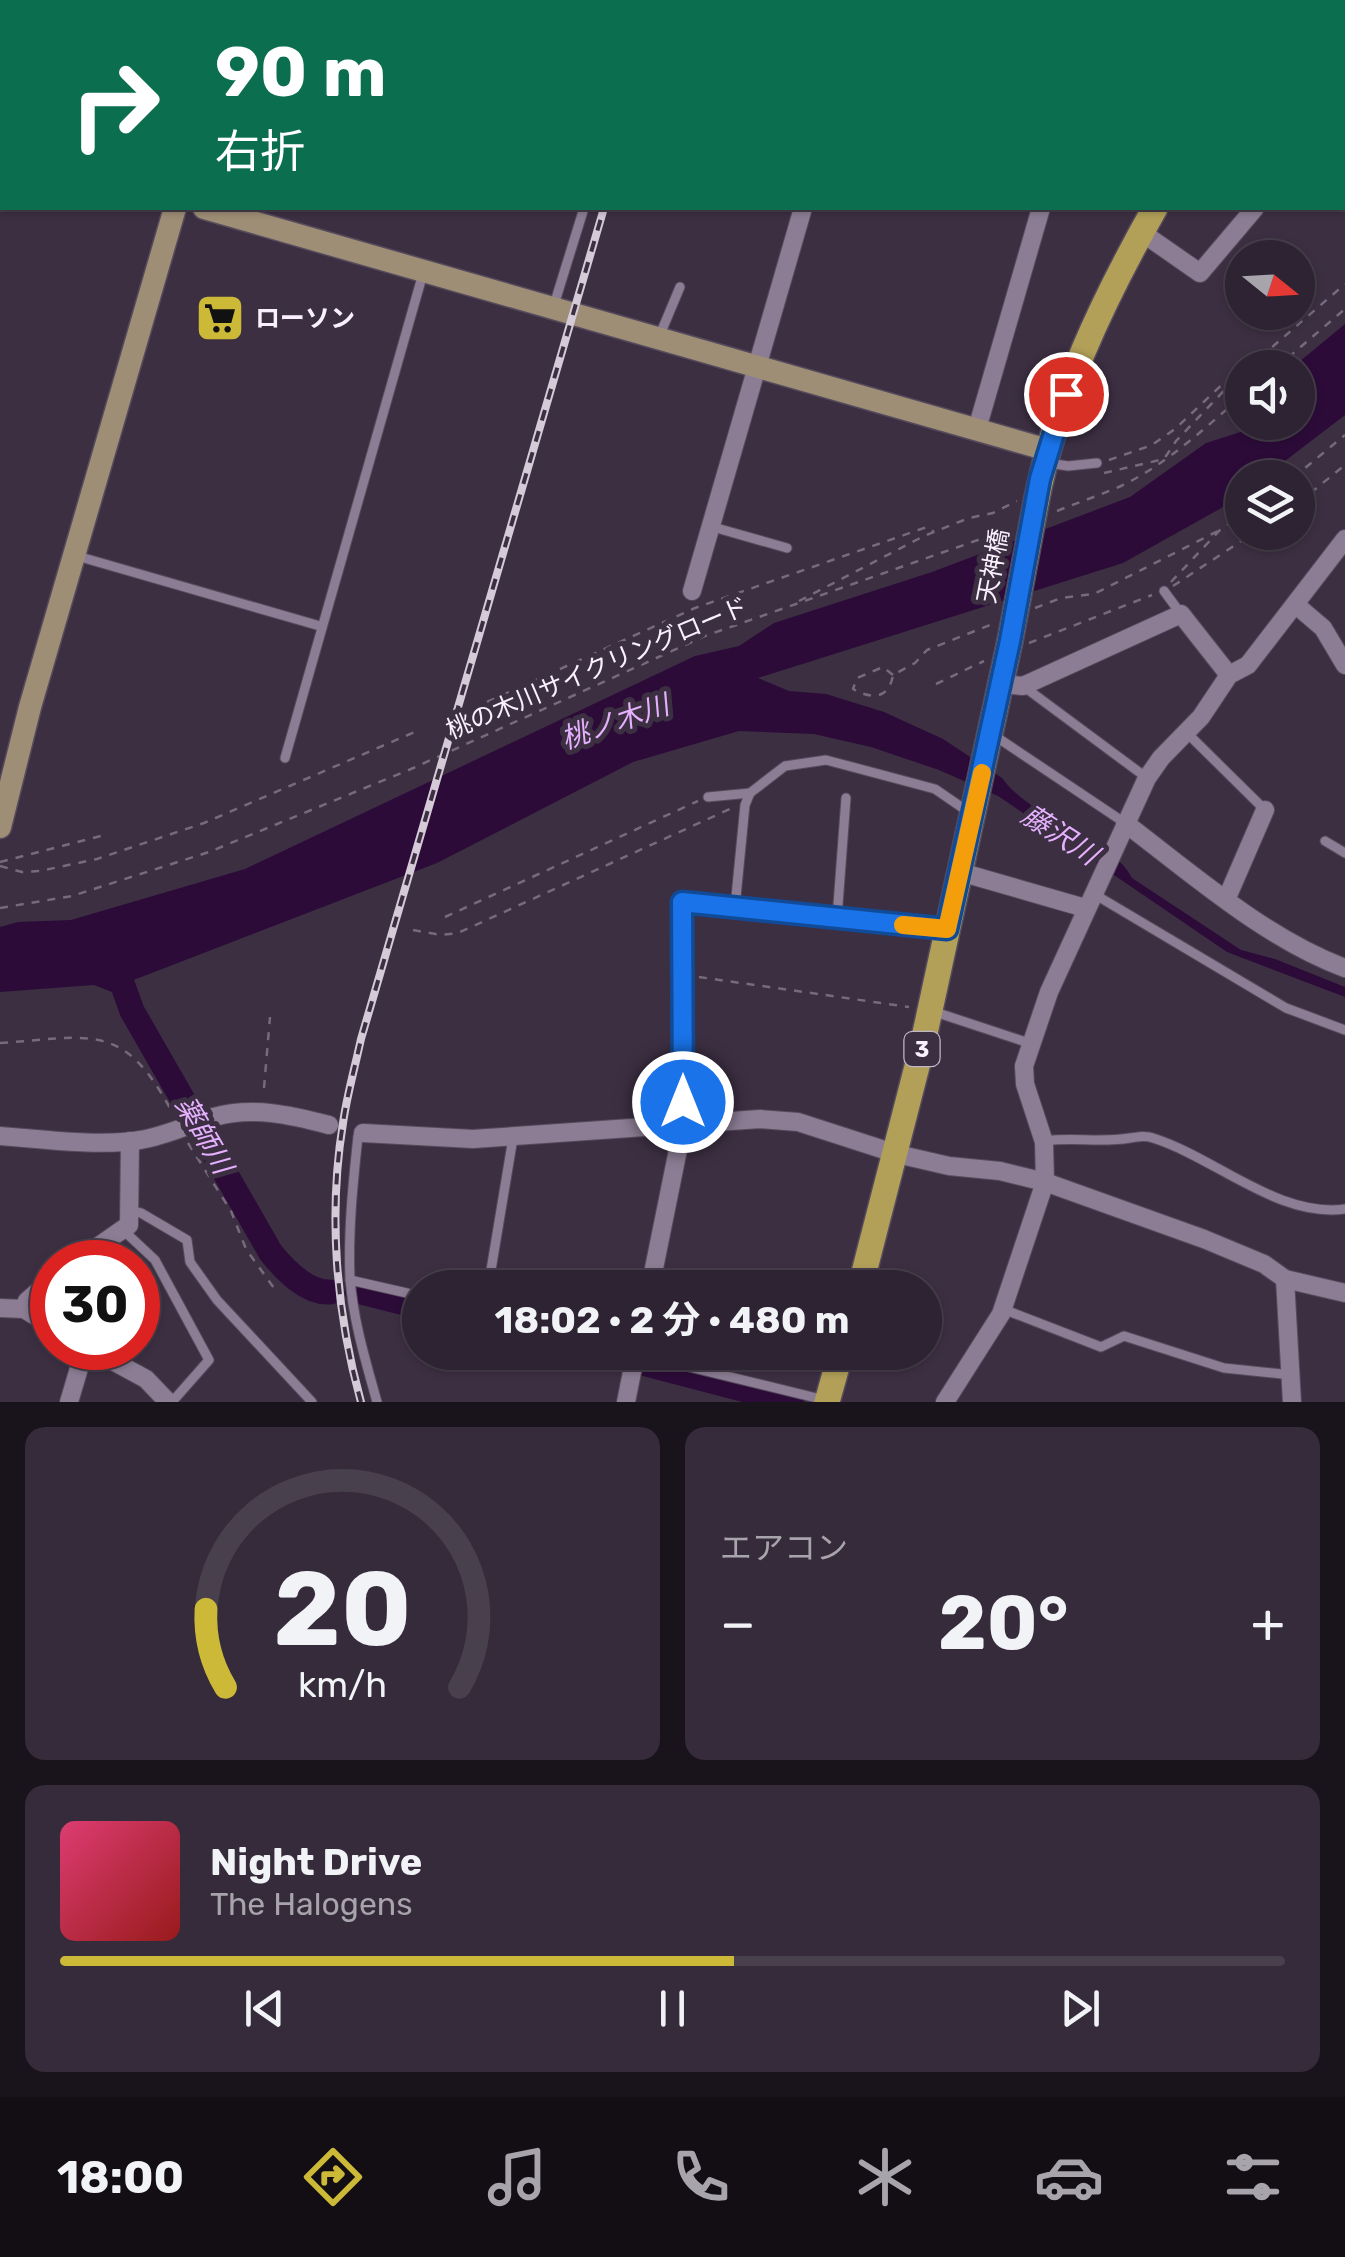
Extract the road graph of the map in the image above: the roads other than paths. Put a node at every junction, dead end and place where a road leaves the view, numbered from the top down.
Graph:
1 (174, 210) edge
2 (211, 210) edge
3 (583, 210) edge
4 (803, 210) edge
5 (1040, 210) edge
6 (1253, 210) edge
7 (1145, 216) edge
8 (424, 269) junction
9 (680, 287) dead end
10 (554, 306) junction
11 (660, 337) junction
12 (758, 365) junction
13 (976, 429) junction
14 (1046, 456) junction
15 (1098, 468) road end
16 (713, 527) junction
17 (1344, 544) edge
18 (788, 548) dead end
19 (74, 556) junction
20 (692, 591) dead end
21 (1296, 605) junction
22 (320, 626) junction
23 (1345, 665) edge
24 (1230, 675) junction
25 (1012, 685) junction
26 (1185, 732) junction
27 (989, 736) junction
28 (284, 758) dead end
29 (1147, 778) junction
30 (708, 796) road end
31 (749, 797) junction
32 (846, 798) dead end
33 (1265, 810) joint
34 (973, 811) junction
35 (1124, 825) junction
36 (0, 827) edge
37 (1326, 841) dead end
38 (1345, 853) edge
39 (960, 872) junction
40 (1091, 895) junction
41 (1226, 900) junction
42 (735, 907) junction
43 (837, 918) junction
44 (947, 929) junction
45 (1341, 962) edge
46 (930, 1010) junction
47 (1345, 1030) edge
48 (1030, 1042) junction
49 (683, 1125) junction
50 (329, 1126) dead end
51 (363, 1133) joint
52 (0, 1136) edge
53 (513, 1138) junction
54 (130, 1141) junction
55 (1044, 1142) junction
56 (896, 1154) junction
57 (1045, 1182) junction
58 (1345, 1209) edge
59 (131, 1211) junction
60 (123, 1230) junction
61 (108, 1240) edge
62 (491, 1270) edge
63 (654, 1270) edge
64 (865, 1270) edge
65 (1286, 1278) junction
66 (350, 1280) junction
67 (402, 1292) edge
68 (1345, 1294) edge
69 (30, 1298) edge
70 (0, 1308) edge
71 (24, 1309) junction
72 (1002, 1309) junction
73 (30, 1313) edge
74 (80, 1370) edge
75 (129, 1370) edge
76 (631, 1370) edge
77 (702, 1370) edge
78 (837, 1370) edge
79 (1292, 1375) junction
80 (69, 1402) edge
81 (170, 1402) edge
82 (312, 1402) edge
83 (377, 1402) edge
84 (626, 1402) edge
85 (829, 1402) edge
86 (945, 1402) edge
87 (1292, 1402) edge

1 - 19 street
2 - 8 street
3 - 10 lane
4 - 12 street
5 - 13 street
6 - 7 street
7 - 14 main road, 3
8 - 10 street
8 - 22 lane
9 - 11 lane
10 - 11 street
11 - 12 street
12 - 13 street
12 - 16 street
13 - 14 street
14 - 15 lane
14 - 25 main road, 天神橋 / 3, bridge
16 - 18 lane
16 - 20 street
17 - 21 street
19 - 22 lane
19 - 36 street
21 - 23 street
21 - 24 street
22 - 28 lane
24 - 25 street
24 - 26 street
25 - 27 main road, 3
25 - 29 lane
26 - 29 street
26 - 33 lane
27 - 34 main road, 3
27 - 35 lane
29 - 35 street
30 - 31 lane
31 - 34 lane
31 - 42 lane
32 - 43 lane
33 - 41 street
34 - 39 main road, 3
35 - 40 street
35 - 41 street
37 - 38 lane
39 - 40 street
39 - 44 main road, 3
40 - 47 lane
40 - 48 street
41 - 45 street
42 - 43 street
42 - 49 street
43 - 44 street
44 - 46 main road, 3
46 - 48 lane
46 - 56 main road, 3
48 - 55 street
49 - 53 street
49 - 56 street
49 - 63 street
50 - 54 street
51 - 53 street
51 - 66 lane
52 - 54 street
53 - 62 lane
54 - 59 street
55 - 57 street
55 - 58 lane
56 - 57 street
56 - 64 main road, 3
57 - 65 street
57 - 72 street
59 - 60 street
59 - 82 lane
60 - 61 street
60 - 81 lane
65 - 68 street
65 - 79 street
66 - 67 lane
66 - 83 lane
69 - 71 street
70 - 71 street
71 - 73 street
72 - 79 lane
72 - 86 street
74 - 80 street
75 - 81 street
76 - 84 street
77 - 85 lane
78 - 85 main road
79 - 87 street

